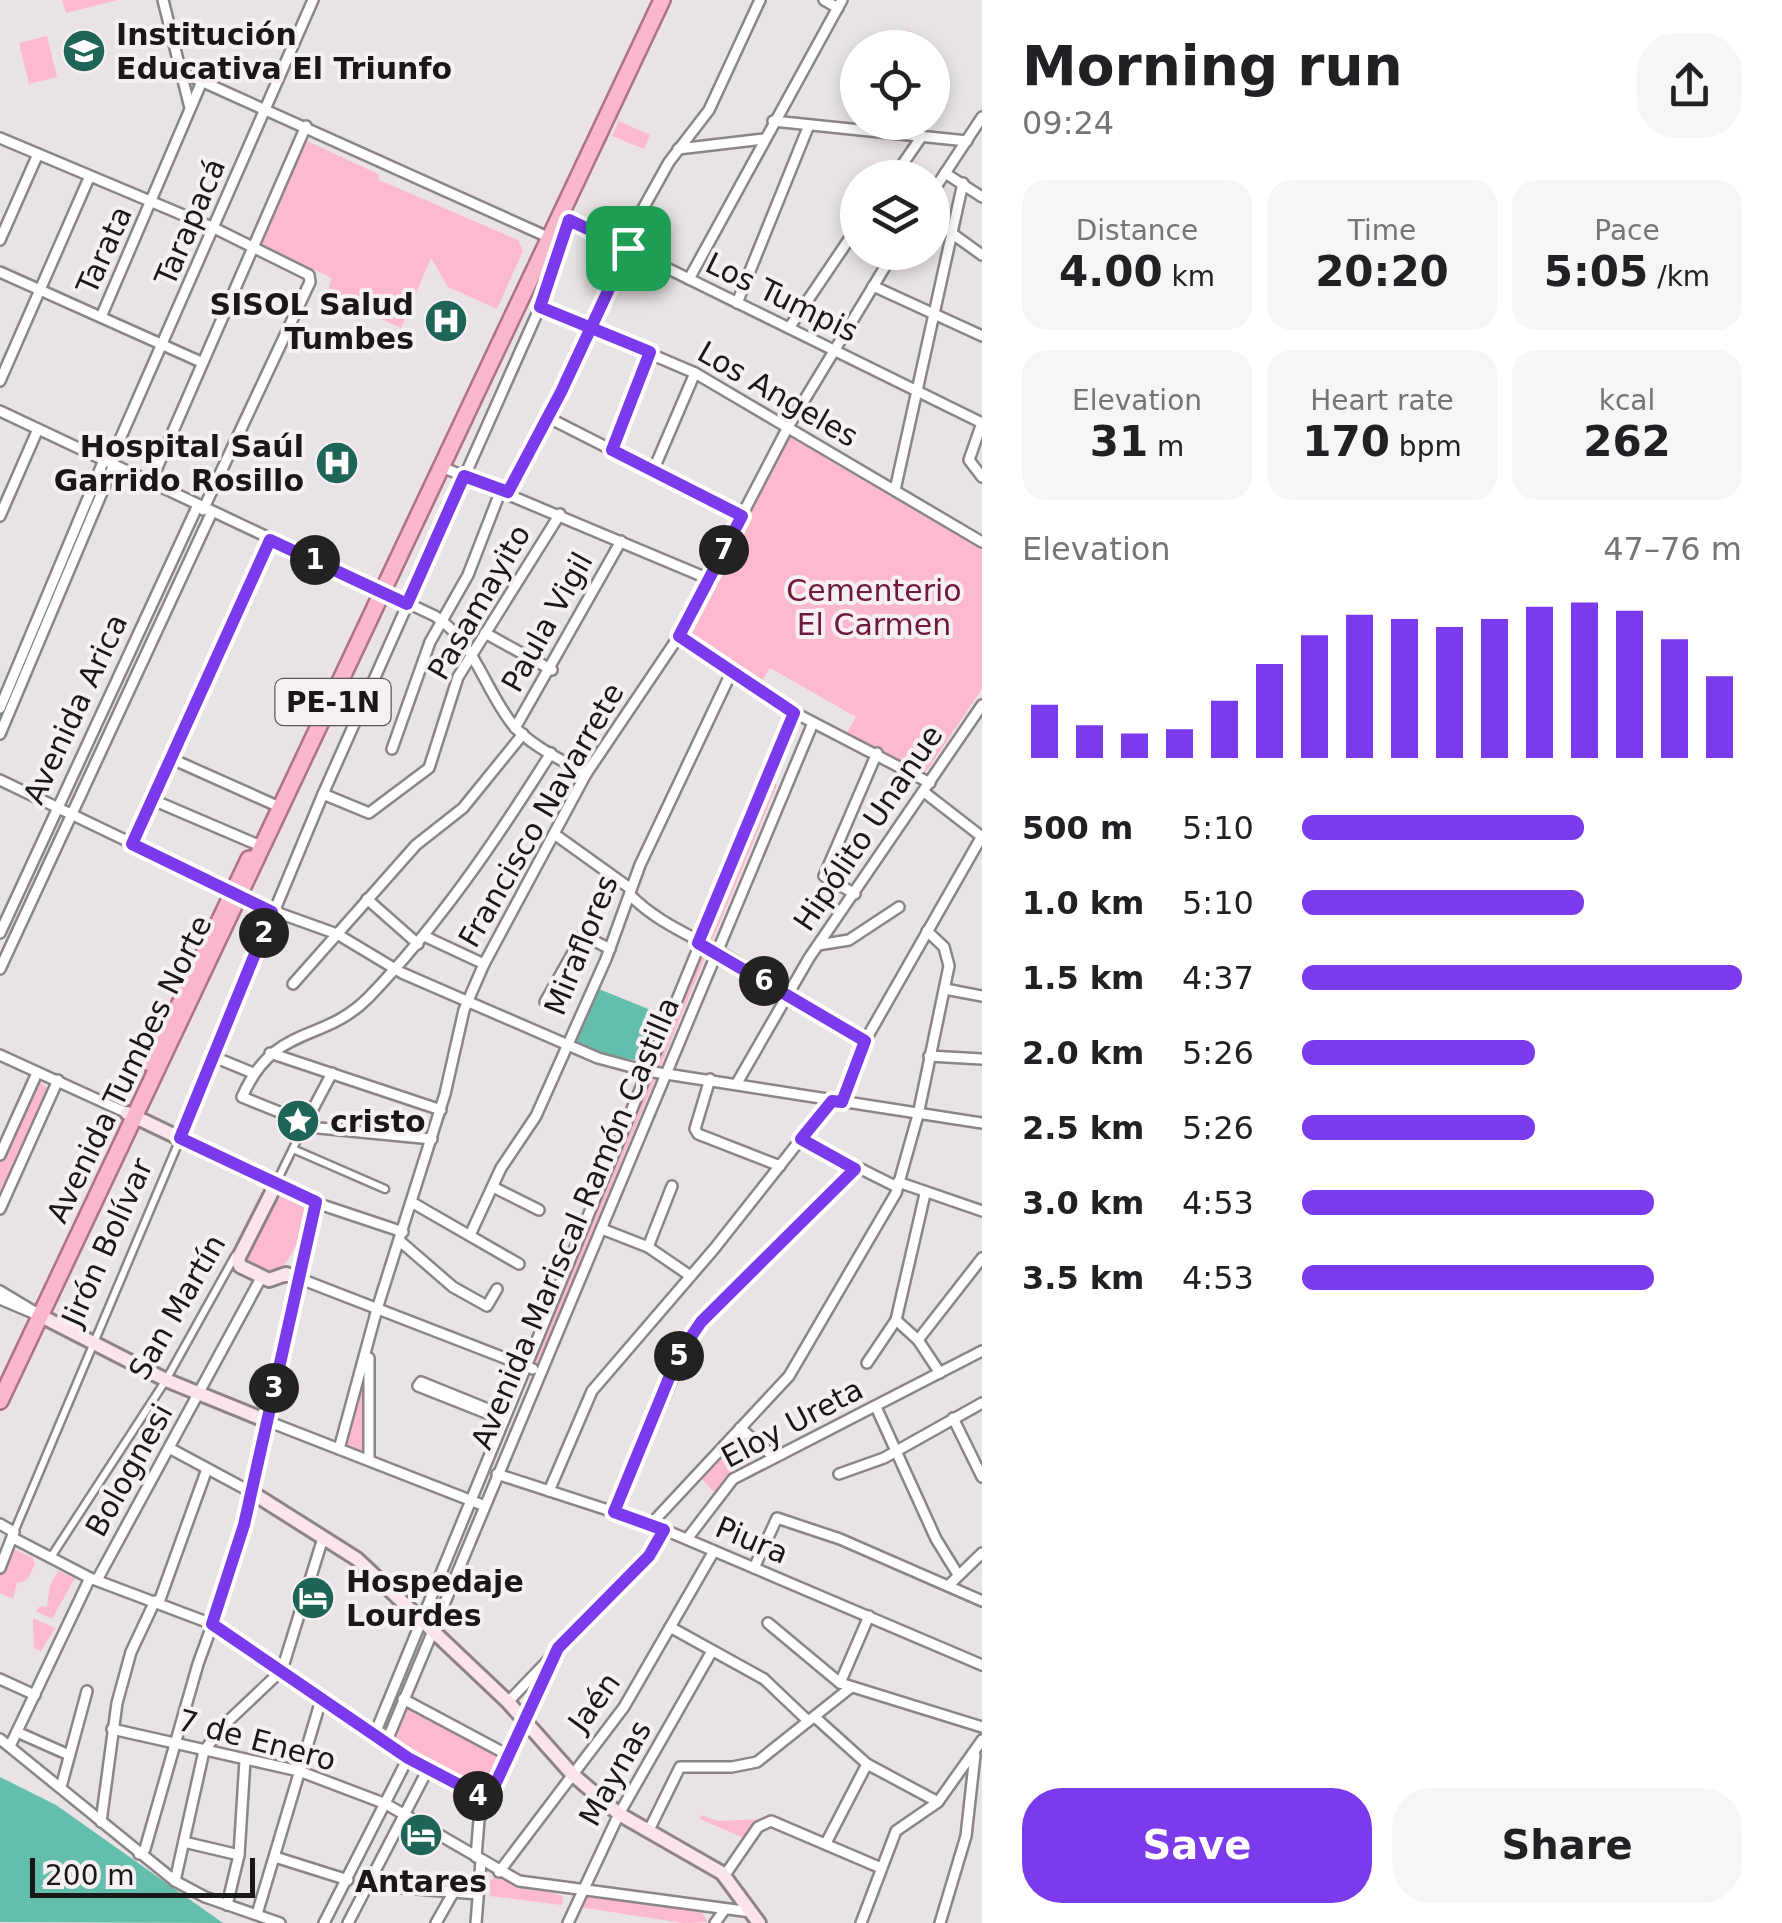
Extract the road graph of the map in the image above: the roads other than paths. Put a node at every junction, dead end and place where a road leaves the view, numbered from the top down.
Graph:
1 (163, 0) edge
2 (313, 0) edge
3 (652, 0) edge
4 (662, 0) edge
5 (760, 0) edge
6 (824, 0) edge
7 (840, 4) edge
8 (181, 72) junction
9 (203, 79) junction
10 (266, 107) junction
11 (190, 108) junction
12 (982, 117) edge
13 (773, 121) junction
14 (809, 125) junction
15 (306, 126) junction
16 (840, 128) edge
17 (0, 138) edge
18 (950, 139) edge
19 (764, 140) junction
20 (966, 141) junction
21 (678, 149) junction
22 (38, 154) junction
23 (950, 165) edge
24 (950, 176) edge
25 (89, 178) junction
26 (963, 183) junction
27 (982, 197) edge
28 (152, 204) junction
29 (565, 218) junction
30 (214, 228) junction
31 (950, 232) joint
32 (546, 236) junction
33 (0, 240) edge
34 (253, 246) junction
35 (628, 248) junction
36 (840, 253) edge
37 (982, 255) edge
38 (883, 270) edge
39 (942, 270) edge
40 (0, 272) edge
41 (689, 279) junction
42 (873, 286) junction
43 (41, 289) junction
44 (737, 304) junction
45 (540, 307) junction
46 (933, 314) junction
47 (101, 317) junction
48 (590, 327) junction
49 (789, 328) junction
50 (982, 336) edge
51 (164, 344) junction
52 (835, 351) junction
53 (650, 352) junction
54 (201, 362) junction
55 (694, 372) junction
56 (0, 381) edge
57 (914, 389) junction
58 (0, 411) edge
59 (547, 417) junction
60 (982, 423) edge
61 (788, 427) junction
62 (38, 429) junction
63 (612, 450) junction
64 (109, 462) junction
65 (442, 467) junction
66 (653, 471) junction
67 (464, 476) junction
68 (982, 477) edge
69 (150, 484) junction
70 (896, 490) junction
71 (505, 491) junction
72 (204, 510) junction
73 (560, 514) junction
74 (0, 516) edge
75 (742, 516) junction
76 (270, 540) junction
77 (621, 540) junction
78 (982, 541) edge
79 (709, 579) junction
80 (380, 591) junction
81 (407, 604) junction
82 (443, 621) junction
83 (485, 634) junction
84 (679, 636) junction
85 (472, 651) junction
86 (552, 670) junction
87 (732, 671) junction
88 (982, 706) edge
89 (0, 708) edge
90 (794, 713) junction
91 (813, 723) junction
92 (519, 731) junction
93 (0, 734) edge
94 (392, 748) dead end
95 (551, 753) junction
96 (877, 753) junction
97 (172, 760) junction
98 (586, 774) junction
99 (0, 780) edge
100 (927, 788) junction
101 (323, 794) junction
102 (153, 800) junction
103 (274, 805) junction
104 (58, 806) junction
105 (70, 813) junction
106 (556, 836) junction
107 (982, 837) edge
108 (132, 844) junction
109 (256, 844) junction
110 (631, 892) junction
111 (855, 894) junction
112 (237, 895) junction
113 (366, 899) junction
114 (899, 907) dead end
115 (272, 912) junction
116 (927, 932) junction
117 (0, 933) edge
118 (337, 934) junction
119 (422, 940) junction
120 (698, 943) junction
121 (818, 945) junction
122 (610, 949) junction
123 (714, 950) junction
124 (484, 964) junction
125 (395, 968) junction
126 (0, 970) edge
127 (294, 984) dead end
128 (945, 989) junction
129 (786, 996) junction
130 (982, 996) edge
131 (468, 1001) junction
132 (544, 1002) dead end
133 (865, 1041) junction
134 (567, 1045) junction
135 (270, 1053) junction
136 (0, 1055) edge
137 (929, 1056) junction
138 (214, 1057) junction
139 (982, 1058) edge
140 (647, 1070) junction
141 (332, 1072) junction
142 (37, 1073) junction
143 (253, 1073) junction
144 (666, 1073) junction
145 (58, 1080) junction
146 (710, 1080) junction
147 (736, 1084) junction
148 (837, 1102) junction
149 (441, 1110) junction
150 (918, 1114) junction
151 (132, 1115) junction
152 (982, 1123) edge
153 (305, 1124) junction
154 (180, 1138) junction
155 (432, 1139) junction
156 (801, 1139) junction
157 (292, 1149) junction
158 (0, 1155) edge
159 (780, 1166) junction
160 (855, 1169) junction
161 (276, 1182) junction
162 (898, 1185) junction
163 (672, 1186) dead end
164 (492, 1188) junction
165 (385, 1189) dead end
166 (925, 1194) junction
167 (316, 1202) junction
168 (413, 1203) junction
169 (0, 1209) edge
170 (539, 1210) dead end
171 (982, 1211) edge
172 (602, 1230) junction
173 (470, 1235) junction
174 (402, 1237) junction
175 (648, 1247) junction
176 (239, 1251) junction
177 (982, 1258) edge
178 (519, 1264) dead end
179 (689, 1275) junction
180 (260, 1278) junction
181 (298, 1278) junction
182 (497, 1289) dead end
183 (0, 1295) edge
184 (376, 1310) junction
185 (35, 1313) junction
186 (896, 1320) junction
187 (918, 1340) junction
188 (91, 1341) junction
189 (368, 1346) junction
190 (982, 1351) edge
191 (868, 1363) dead end
192 (528, 1367) junction
193 (540, 1372) junction
194 (940, 1373) junction
195 (0, 1378) edge
196 (166, 1380) junction
197 (200, 1394) junction
198 (0, 1401) edge
199 (982, 1404) edge
200 (876, 1407) junction
201 (504, 1418) junction
202 (953, 1418) junction
203 (267, 1421) junction
204 (740, 1428) junction
205 (171, 1448) junction
206 (340, 1449) junction
207 (896, 1450) junction
208 (774, 1457) junction
209 (368, 1460) junction
210 (208, 1468) junction
211 (497, 1474) junction
212 (839, 1474) dead end
213 (982, 1477) edge
214 (549, 1491) junction
215 (252, 1492) junction
216 (470, 1500) junction
217 (485, 1506) junction
218 (614, 1512) junction
219 (0, 1524) edge
220 (651, 1524) junction
221 (664, 1530) junction
222 (14, 1536) junction
223 (322, 1538) junction
224 (687, 1540) junction
225 (714, 1551) junction
226 (982, 1554) edge
227 (50, 1557) junction
228 (0, 1568) edge
229 (754, 1568) junction
230 (957, 1573) junction
231 (94, 1579) junction
232 (948, 1586) junction
233 (157, 1601) junction
234 (982, 1601) edge
235 (868, 1616) junction
236 (426, 1622) junction
237 (768, 1623) dead end
238 (212, 1624) junction
239 (670, 1627) junction
240 (558, 1648) junction
241 (712, 1651) junction
242 (982, 1665) edge
243 (282, 1670) junction
244 (0, 1679) edge
245 (845, 1686) junction
246 (87, 1690) dead end
247 (35, 1695) junction
248 (403, 1699) junction
249 (321, 1700) junction
250 (508, 1702) junction
251 (812, 1719) junction
252 (525, 1725) junction
253 (982, 1728) edge
254 (112, 1729) junction
255 (17, 1732) junction
256 (374, 1736) junction
257 (0, 1740) edge
258 (982, 1740) edge
259 (386, 1743) junction
260 (176, 1745) junction
261 (10, 1746) junction
262 (204, 1751) junction
263 (975, 1753) junction
264 (69, 1755) junction
265 (508, 1755) junction
266 (408, 1758) junction
267 (245, 1760) junction
268 (867, 1764) junction
269 (428, 1769) junction
270 (298, 1772) junction
271 (572, 1774) junction
272 (61, 1788) junction
273 (474, 1794) junction
274 (488, 1800) junction
275 (938, 1802) junction
276 (386, 1804) junction
277 (402, 1813) junction
278 (618, 1814) junction
279 (479, 1820) junction
280 (100, 1822) junction
281 (648, 1832) junction
282 (184, 1842) junction
283 (826, 1843) junction
284 (139, 1854) junction
285 (239, 1855) junction
286 (275, 1857) junction
287 (478, 1859) junction
288 (881, 1868) junction
289 (499, 1872) junction
290 (728, 1872) dead end
291 (348, 1880) junction
292 (175, 1881) junction
293 (368, 1885) junction
294 (583, 1891) junction
295 (453, 1894) junction
296 (478, 1894) junction
297 (227, 1905) junction
298 (725, 1909) junction
299 (257, 1914) junction
300 (756, 1918) edge
301 (280, 1923) edge
302 (324, 1923) edge
303 (348, 1923) edge
304 (436, 1923) edge
305 (476, 1923) edge
306 (568, 1923) edge
307 (715, 1923) edge
308 (860, 1923) edge
309 (940, 1923) edge

1 - 8 street
2 - 10 street, Tarapacá
3 - 32 highway, Avenida Tumbes Norte / PE-1N
4 - 29 highway, Avenida Tumbes Norte / PE-1N
5 - 21 street
6 - 7 street
7 - 13 street
8 - 9 street
8 - 11 street
9 - 10 street
9 - 11 street, Tarapacá
10 - 15 street
10 - 30 street, Tarapacá
11 - 28 street, Tarapacá
12 - 20 street
13 - 14 street
13 - 19 street
14 - 16 street
14 - 44 street
15 - 32 street
15 - 34 street
17 - 22 street
18 - 20 street
19 - 21 street
19 - 41 street
20 - 23 street
21 - 35 street
22 - 25 street
22 - 33 street
24 - 26 street
25 - 28 street
25 - 43 street
26 - 27 street
26 - 31 street
28 - 30 street
28 - 47 street, Tarata
29 - 32 highway, Avenida Tumbes Norte / PE-1N
29 - 35 street, Los Tumpis
29 - 45 street, Jirón Bolívar
30 - 34 street
30 - 51 street, Tarapacá
31 - 37 street
32 - 65 highway, Avenida Tumbes Norte / PE-1N
32 - 80 highway, Avenida Tumbes Norte / PE-1N
34 - 54 street
34 - 72 street
35 - 41 street, Los Tumpis
35 - 48 street
36 - 49 street
38 - 42 street, Francisco Navarrete
39 - 46 street
40 - 43 street
41 - 44 street, Los Tumpis
42 - 46 street
42 - 52 street, Francisco Navarrete
43 - 47 street
43 - 56 street
44 - 49 street, Los Tumpis
45 - 48 street, Los Angeles
45 - 67 street, Jirón Bolívar
46 - 50 street
46 - 57 street
47 - 51 street
48 - 53 street, Los Angeles
48 - 59 street
49 - 52 street, Los Tumpis
51 - 54 street
51 - 64 street, Tarapacá
52 - 57 street, Los Tumpis
52 - 61 street, Francisco Navarrete
53 - 55 street, Los Angeles
53 - 63 street
54 - 69 street
55 - 61 street, Los Angeles
55 - 66 street
57 - 60 street, Los Tumpis
57 - 70 street
58 - 62 street
59 - 63 street
59 - 71 street
60 - 68 street
61 - 70 street, Los Angeles
61 - 75 street, Francisco Navarrete
62 - 64 street
62 - 74 street
63 - 66 street
64 - 69 street
64 - 89 street
64 - 93 street
65 - 67 street
65 - 80 highway, Avenida Tumbes Norte / PE-1N
66 - 75 street
67 - 71 street
67 - 81 street, Jirón Bolívar
69 - 72 street
70 - 78 street, Los Angeles
71 - 73 street
71 - 82 street
72 - 76 street
72 - 104 street, Avenida Arica
72 - 105 street
73 - 77 street
73 - 83 street, Pasamayito
75 - 79 street, Francisco Navarrete
76 - 80 street
76 - 97 street
77 - 79 street
77 - 86 street, Paula Vigil
79 - 84 street, Francisco Navarrete
80 - 81 street
80 - 103 highway, Avenida Tumbes Norte / PE-1N
80 - 112 highway, Avenida Tumbes Norte / PE-1N
81 - 82 street
81 - 101 street, Jirón Bolívar
82 - 85 street
82 - 94 street
83 - 85 street, Pasamayito
83 - 86 street
84 - 87 street
84 - 98 street, Francisco Navarrete
85 - 92 street
85 - 101 street, Pasamayito
86 - 92 street, Paula Vigil
87 - 90 street
87 - 110 street, Miraflores
88 - 100 street, Hipólito Unanue
90 - 91 street
90 - 120 street, Avenida Mariscal Ramón Castilla
91 - 96 street
91 - 123 street, Avenida Mariscal Ramón Castilla
92 - 95 street
92 - 113 street, Paula Vigil
95 - 98 street
95 - 119 street
96 - 100 street
96 - 111 street
97 - 102 street
97 - 103 street
98 - 106 street, Francisco Navarrete
99 - 104 street
100 - 107 street
100 - 111 street, Hipólito Unanue
101 - 115 street, Jirón Bolívar
102 - 108 street
102 - 109 street
103 - 109 highway, Avenida Tumbes Norte / PE-1N
104 - 105 street
104 - 117 street, Avenida Arica
105 - 108 street
105 - 126 street
106 - 110 street
106 - 124 street, Francisco Navarrete
107 - 116 street
108 - 112 street
109 - 112 highway, Avenida Tumbes Norte / PE-1N
110 - 120 street
110 - 122 street, Miraflores
111 - 121 street, Hipólito Unanue
112 - 115 street
112 - 151 highway, Avenida Tumbes Norte / PE-1N
113 - 118 street, Paula Vigil
113 - 119 street
114 - 121 street
115 - 118 street
115 - 138 street, Jirón Bolívar
116 - 128 street
116 - 133 street
118 - 125 street
118 - 127 street, Paula Vigil
119 - 124 street
119 - 125 street
120 - 123 street
120 - 140 street, Avenida Mariscal Ramón Castilla
121 - 129 street, Hipólito Unanue
122 - 132 street
122 - 134 street, Miraflores
123 - 129 street
123 - 144 street, Avenida Mariscal Ramón Castilla
124 - 131 street, Francisco Navarrete
125 - 131 street
125 - 135 street
128 - 130 street
128 - 137 street
129 - 133 street
129 - 147 street, Hipólito Unanue
131 - 134 street
131 - 149 street, Francisco Navarrete
133 - 148 street
134 - 140 street
134 - 164 street, Miraflores
135 - 141 street
135 - 143 street
136 - 142 street
137 - 139 street
137 - 150 street
138 - 143 street
138 - 154 street, Jirón Bolívar
140 - 144 street
140 - 192 street, Avenida Mariscal Ramón Castilla
141 - 149 street
141 - 153 street, San Martín
142 - 145 street
142 - 158 street
143 - 153 street
144 - 146 street
144 - 172 street, Avenida Mariscal Ramón Castilla
145 - 151 street
145 - 169 street
146 - 147 street
146 - 159 street
147 - 148 street
148 - 150 street
148 - 156 street
149 - 155 street, Francisco Navarrete
150 - 152 street
150 - 162 street
151 - 154 main road
151 - 185 highway, Avenida Tumbes Norte / PE-1N
153 - 155 street
153 - 157 street, San Martín
154 - 161 main road
154 - 188 street, Jirón Bolívar
155 - 168 street, Francisco Navarrete
156 - 159 street
156 - 160 street
157 - 161 street, San Martín
157 - 165 street
159 - 179 street
160 - 162 street
160 - 218 street
161 - 167 main road
161 - 176 main road, San Martín
162 - 166 street
162 - 204 street
163 - 175 street
164 - 170 street
164 - 173 street, Miraflores
166 - 171 street
166 - 186 street
167 - 174 street
167 - 181 main road
168 - 173 street
168 - 174 street, Francisco Navarrete
172 - 175 street
172 - 193 street, Avenida Mariscal Ramón Castilla
173 - 178 street
174 - 182 street
174 - 184 street, Francisco Navarrete
175 - 179 street
176 - 180 main road
176 - 196 street, San Martín
177 - 187 street
179 - 214 street
180 - 181 main road
180 - 197 street, Bolognesi
181 - 184 street
181 - 203 main road
183 - 185 street
184 - 189 street, Francisco Navarrete
184 - 192 street
185 - 188 main road
185 - 195 highway, Avenida Tumbes Norte / PE-1N
185 - 198 highway, Avenida Tumbes Norte / PE-1N
186 - 187 street
186 - 191 street
187 - 194 street
188 - 196 main road
188 - 222 street, Jirón Bolívar
189 - 206 street, Francisco Navarrete
189 - 209 street
190 - 194 street, Eloy Ureta
192 - 193 street
192 - 201 street, Avenida Mariscal Ramón Castilla
193 - 211 street, Avenida Mariscal Ramón Castilla
194 - 200 street, Eloy Ureta
196 - 197 main road
196 - 227 street, San Martín
197 - 203 main road
197 - 205 street, Bolognesi
199 - 202 street
200 - 207 street
200 - 208 street, Eloy Ureta
201 - 201 street
201 - 216 street, Avenida Mariscal Ramón Castilla
202 - 207 street
202 - 213 street
203 - 206 street
203 - 215 main road
204 - 208 street
204 - 220 street
205 - 210 street
205 - 231 street, Bolognesi
206 - 209 street
207 - 212 street
207 - 230 street
208 - 224 street, Eloy Ureta
209 - 216 street
210 - 215 street
210 - 233 street
211 - 214 street, Piura
211 - 217 street, Avenida Mariscal Ramón Castilla
214 - 218 street, Piura
215 - 223 main road
215 - 238 street
216 - 217 street
216 - 236 street, Avenida Mariscal Ramón Castilla
217 - 236 street, Avenida Mariscal Ramón Castilla
218 - 220 street, Piura
219 - 222 street
220 - 221 street, Piura
221 - 224 street, Piura
221 - 240 street
222 - 227 street
222 - 228 street, Jirón Bolívar
223 - 236 main road
223 - 243 street
224 - 225 street, Piura
225 - 229 street, Piura
225 - 239 street, Jaén
226 - 230 street
227 - 231 street
229 - 232 street
229 - 235 street, Piura
230 - 232 street
231 - 233 street
231 - 247 street, Bolognesi
232 - 234 street
233 - 238 street
233 - 254 street
235 - 242 street, Piura
235 - 245 street
236 - 248 street, Avenida Mariscal Ramón Castilla
236 - 250 main road
236 - 256 street, Avenida Mariscal Ramón Castilla
237 - 245 street
238 - 243 street
238 - 260 street
239 - 241 street
239 - 271 street, Jaén
240 - 250 street
240 - 252 street
241 - 251 street
241 - 278 street, Maynas
243 - 249 street
243 - 262 street
244 - 247 street
245 - 251 street
245 - 253 street
246 - 264 street
247 - 255 street, Bolognesi
248 - 259 street, Avenida Mariscal Ramón Castilla
248 - 265 street
249 - 256 street
249 - 270 street
250 - 252 main road
251 - 268 street
251 - 281 street
252 - 265 street
252 - 271 main road
254 - 260 street, 7 de Enero
254 - 280 street
255 - 261 street, Bolognesi
255 - 264 street
256 - 259 street
257 - 261 street
258 - 263 street
259 - 266 street
260 - 262 street, 7 de Enero
260 - 284 street
261 - 272 street
262 - 267 street, 7 de Enero
262 - 282 street
263 - 275 street
263 - 309 street
264 - 272 street
265 - 274 street
266 - 269 street
266 - 276 street
267 - 270 street, 7 de Enero
267 - 285 street
268 - 275 street
268 - 283 street
269 - 273 street
269 - 277 street
270 - 276 street, 7 de Enero
270 - 286 street
271 - 278 main road
271 - 289 street, Jaén
272 - 280 street
273 - 274 street
273 - 279 street
274 - 279 street
275 - 288 street
276 - 277 street, 7 de Enero
276 - 291 street
277 - 287 street, 7 de Enero
277 - 293 street
278 - 281 main road
278 - 294 street, Maynas
279 - 287 street
280 - 284 street
281 - 300 main road
282 - 285 street
282 - 292 street
283 - 288 street
283 - 290 street
284 - 292 street
285 - 297 street
286 - 291 street
286 - 299 street
287 - 289 street, 7 de Enero
287 - 296 street
288 - 308 street
289 - 294 street, 7 de Enero
291 - 302 street
292 - 297 street
293 - 295 street
293 - 303 street
294 - 298 street, 7 de Enero
294 - 306 street, Maynas
295 - 296 street
295 - 304 street
296 - 305 street
297 - 299 street
298 - 300 street, 7 de Enero
298 - 307 street
299 - 301 street

